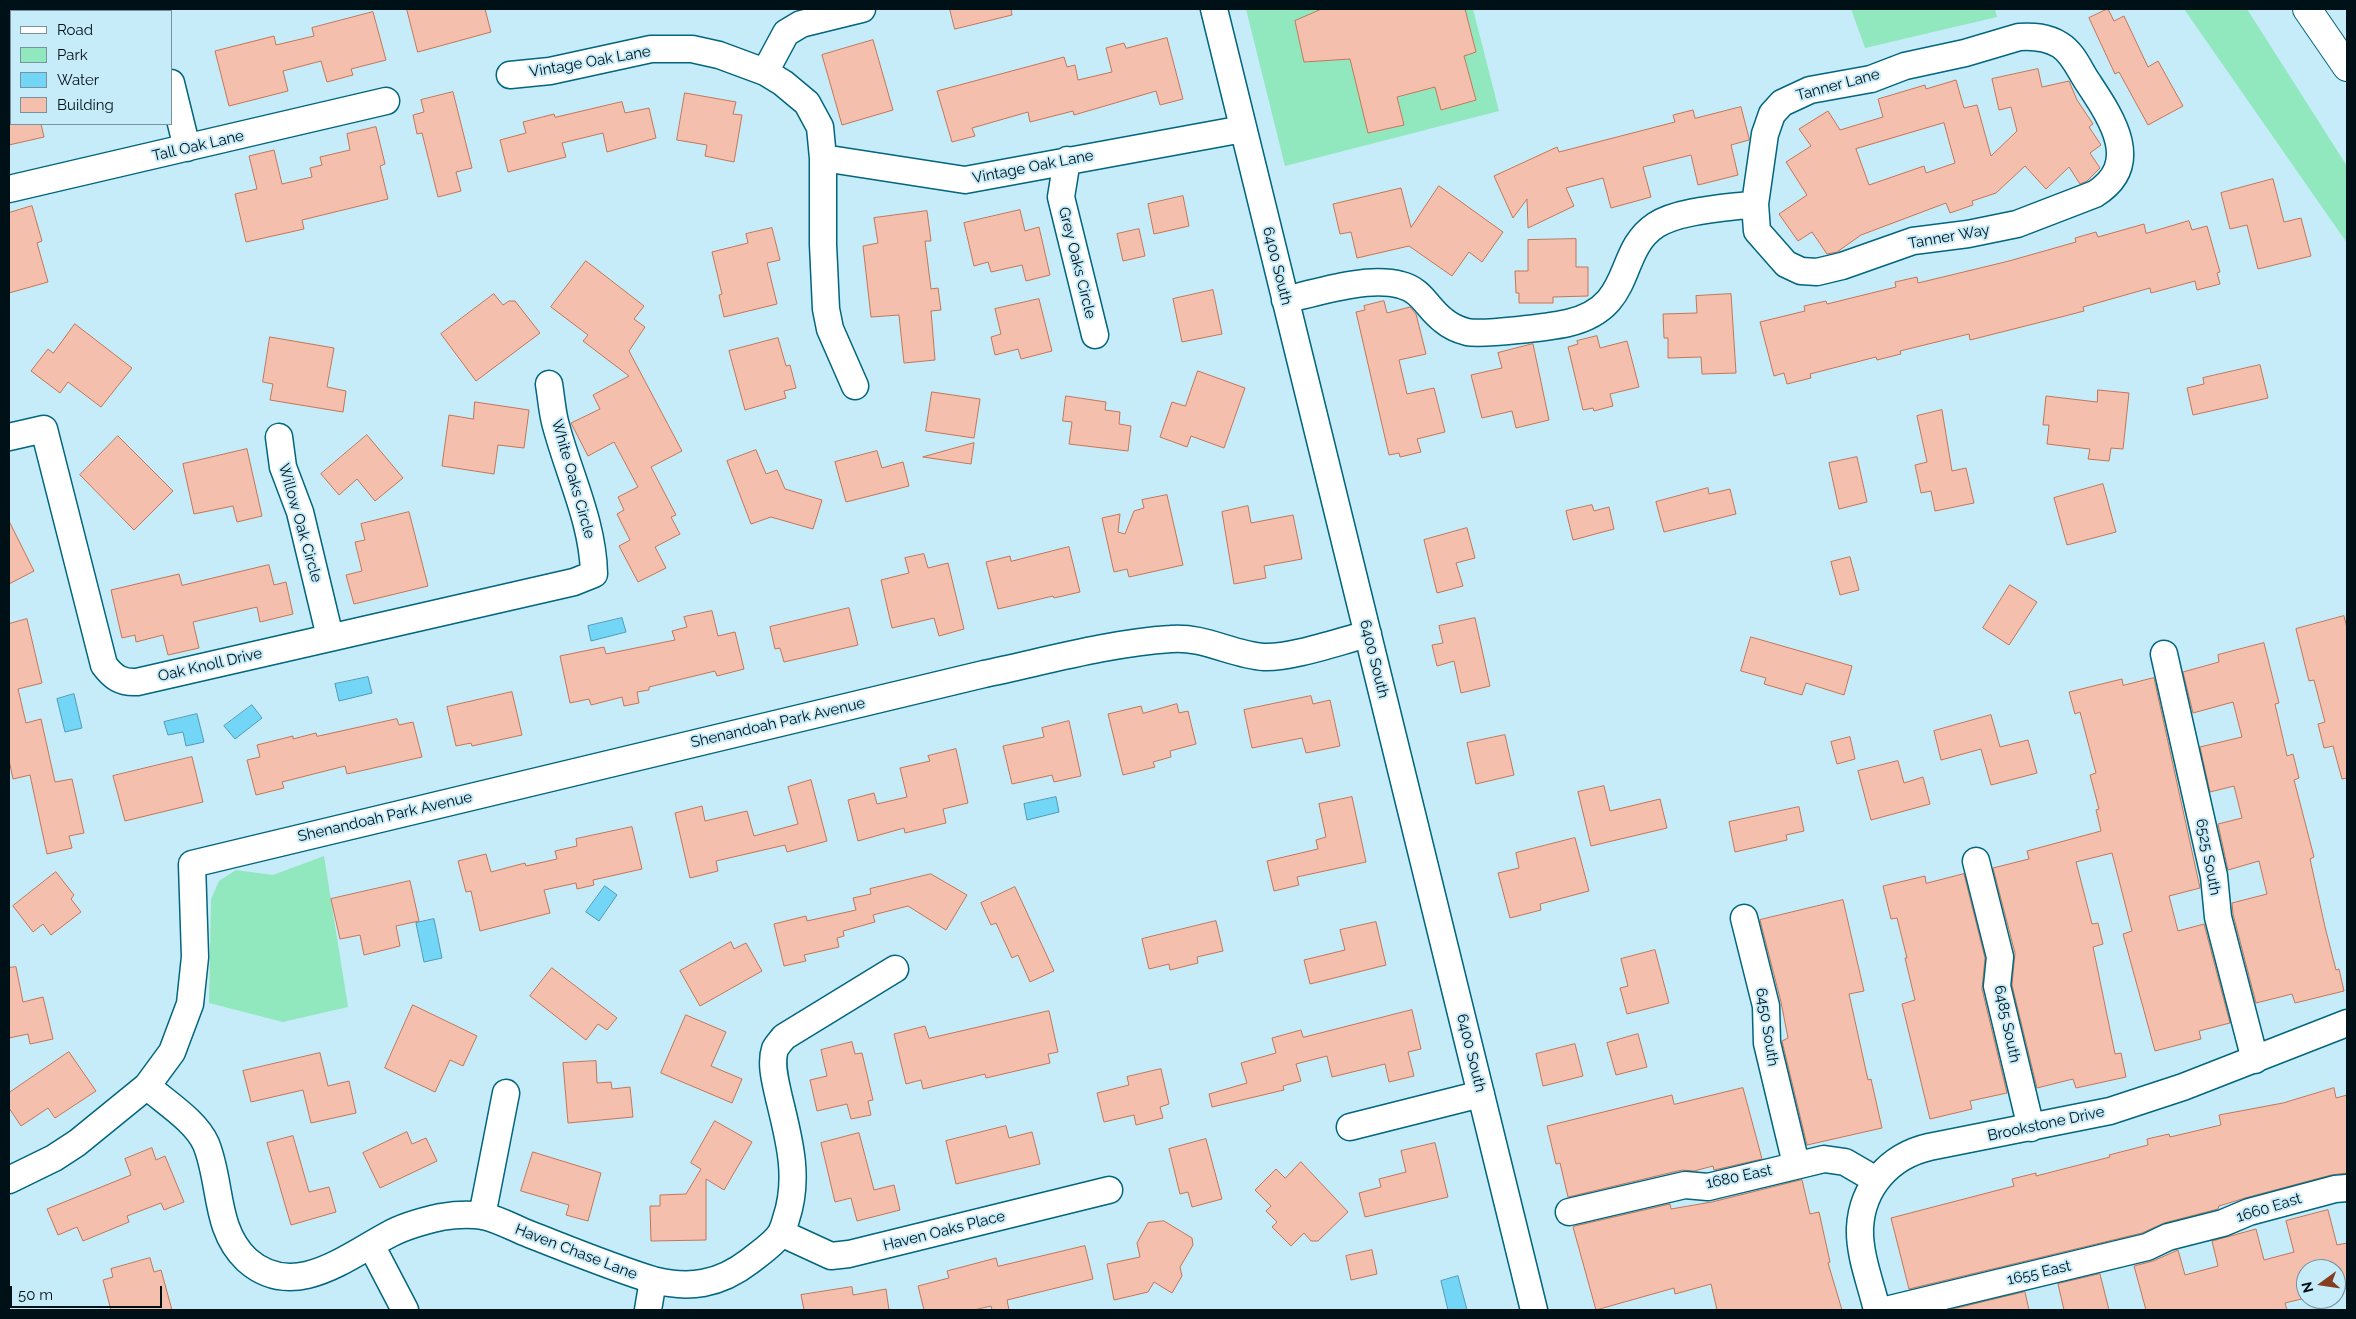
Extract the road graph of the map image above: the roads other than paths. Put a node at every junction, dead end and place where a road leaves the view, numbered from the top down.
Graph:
1 (862, 9) edge
2 (1214, 9) edge
3 (2307, 9) edge
4 (2312, 9) edge
5 (2347, 67) edge
6 (765, 72) junction
7 (510, 75) dead end
8 (172, 86) edge
9 (386, 101) dead end
10 (1243, 129) junction
11 (187, 148) junction
12 (823, 158) junction
13 (1067, 160) junction
14 (2115, 174) joint
15 (9, 189) edge
16 (1755, 204) junction
17 (1285, 300) junction
18 (1095, 335) dead end
19 (549, 384) dead end
20 (854, 386) dead end
21 (9, 437) edge
22 (279, 437) dead end
23 (594, 574) joint
24 (1368, 634) junction
25 (330, 638) junction
26 (2164, 654) dead end
27 (1976, 861) dead end
28 (1744, 918) dead end
29 (895, 969) dead end
30 (2347, 1023) edge
31 (2255, 1060) junction
32 (147, 1086) junction
33 (506, 1094) dead end
34 (1481, 1094) junction
35 (1350, 1127) dead end
36 (2031, 1128) junction
37 (1796, 1164) junction
38 (9, 1180) edge
39 (1876, 1180) junction
40 (2347, 1188) edge
41 (1109, 1190) dead end
42 (1569, 1212) dead end
43 (482, 1216) junction
44 (2192, 1231) joint
45 (781, 1233) junction
46 (371, 1245) junction
47 (653, 1280) junction
48 (405, 1310) edge
49 (648, 1310) edge
50 (1534, 1310) edge
51 (1877, 1310) edge
52 (1886, 1310) edge

1 - 6 street
2 - 10 street, 6400 South
3 - 5 highway
4 - 5 highway
6 - 7 street, Vintage Oak Lane
6 - 12 street, Vintage Oak Lane
8 - 11 street
9 - 11 street, Tall Oak Lane
10 - 13 street, Vintage Oak Lane
10 - 17 street, 6400 South
11 - 15 street, Tall Oak Lane
12 - 13 street, Vintage Oak Lane
12 - 20 street, Vintage Oak Lane
13 - 18 street, Grey Oaks Circle
14 - 16 street, Tanner Way
14 - 16 street, Tanner Lane
16 - 17 street
17 - 24 street, 6400 South
19 - 23 street, White Oaks Circle
21 - 25 street, Oak Knoll Drive
22 - 25 street, Willow Oak Circle
23 - 25 street, Oak Knoll Drive
24 - 32 street, Shenandoah Park Avenue
24 - 34 street, 6400 South
26 - 31 street, 6525 South
27 - 36 street, 6485 South
28 - 37 street, 6450 South
29 - 45 street, Haven Chase Lane
30 - 31 street, Brookstone Drive
31 - 36 street, Brookstone Drive
32 - 38 street
32 - 46 street, Haven Chase Lane
33 - 43 street
34 - 35 street
34 - 50 street, 6400 South
36 - 39 street, Brookstone Drive
37 - 39 street, 1680 East
37 - 42 street, 1680 East
39 - 51 street, Brookstone Drive
40 - 44 street, 1660 East
41 - 45 street, Haven Oaks Place
43 - 46 street, Haven Chase Lane
43 - 47 street, Haven Chase Lane
44 - 52 street, 1655 East
45 - 47 street, Haven Chase Lane
46 - 48 street
47 - 49 street

